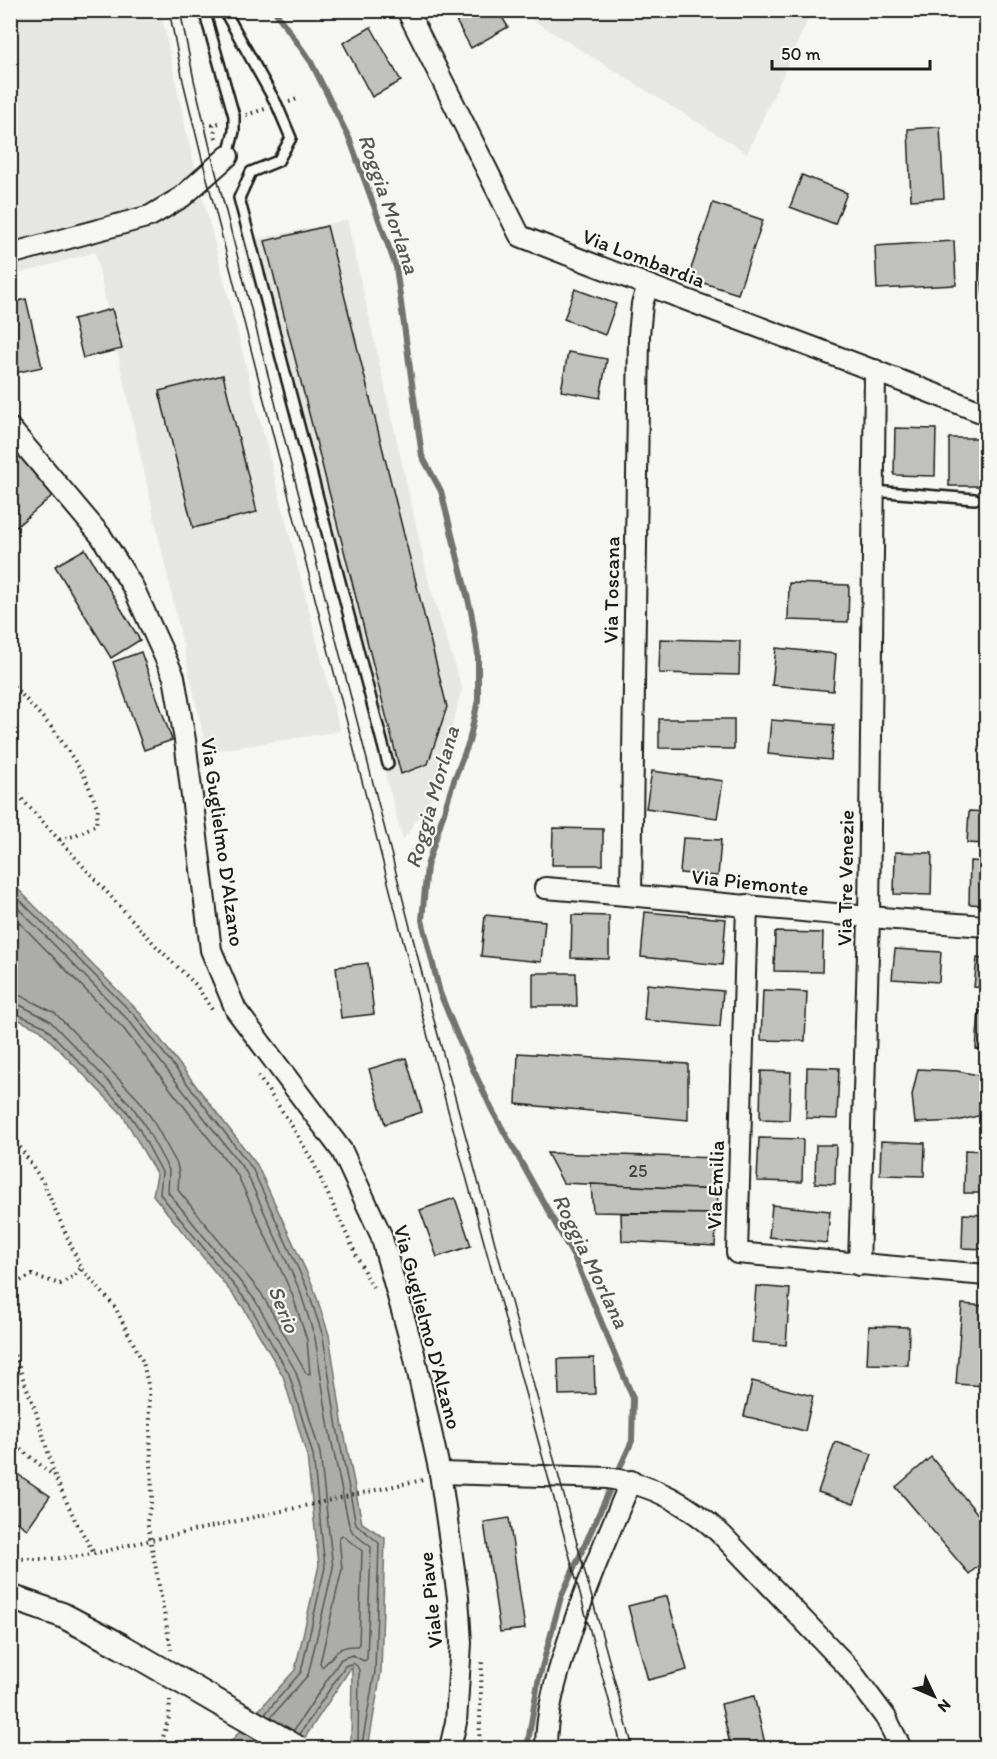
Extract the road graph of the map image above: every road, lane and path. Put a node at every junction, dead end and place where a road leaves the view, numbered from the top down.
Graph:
1 (204, 10) edge
2 (224, 10) edge
3 (407, 10) edge
4 (228, 156) joint
5 (10, 255) edge
6 (648, 286) junction
7 (875, 370) junction
8 (987, 414) edge
9 (10, 429) edge
10 (873, 491) junction
11 (975, 500) dead end
12 (10, 682) edge
13 (388, 764) dead end
14 (10, 786) edge
15 (58, 840) junction
16 (545, 888) dead end
17 (630, 895) junction
18 (747, 904) junction
19 (868, 918) junction
20 (987, 926) edge
21 (216, 1015) dead end
22 (255, 1072) dead end
23 (10, 1132) edge
24 (859, 1265) junction
25 (81, 1268) junction
26 (987, 1275) edge
27 (10, 1286) edge
28 (379, 1295) dead end
29 (10, 1344) edge
30 (10, 1444) edge
31 (431, 1471) junction
32 (55, 1476) junction
33 (631, 1481) junction
34 (95, 1555) junction
35 (10, 1557) edge
36 (10, 1588) edge
37 (10, 1597) edge
38 (62, 1615) junction
39 (171, 1661) dead end
40 (170, 1695) dead end
41 (456, 1722) junction
42 (160, 1749) edge
43 (297, 1749) edge
44 (450, 1749) edge
45 (460, 1749) edge
46 (546, 1749) edge
47 (901, 1749) edge

1 - 4 lane
2 - 13 lane
3 - 6 street, Via Lombardia
4 - 5 street
6 - 7 street, Via Lombardia
6 - 17 street, Via Toscana
7 - 8 street, Via Lombardia
7 - 10 street, Via Tre Venezie
9 - 31 street, Via Guglielmo D'Alzano
10 - 11 lane
10 - 19 street, Via Tre Venezie
12 - 15 path
14 - 15 path
15 - 21 path
16 - 17 street, Via Piemonte
17 - 18 street, Via Piemonte
18 - 19 street, Via Piemonte
18 - 24 street, Via Emilia
19 - 20 street, Via Piemonte
19 - 24 street, Via Tre Venezie
22 - 28 path
23 - 25 path
24 - 26 street, Via Emilia
25 - 27 path
25 - 39 path
29 - 32 path
30 - 32 path
31 - 33 street
31 - 34 path, bridge
31 - 41 street, Viale Piave
32 - 34 path
33 - 46 street
33 - 47 street
34 - 35 path
36 - 38 street
37 - 38 street
38 - 43 street, bridge
40 - 42 path
41 - 44 street, Viale Piave
41 - 45 street, Viale Piave

